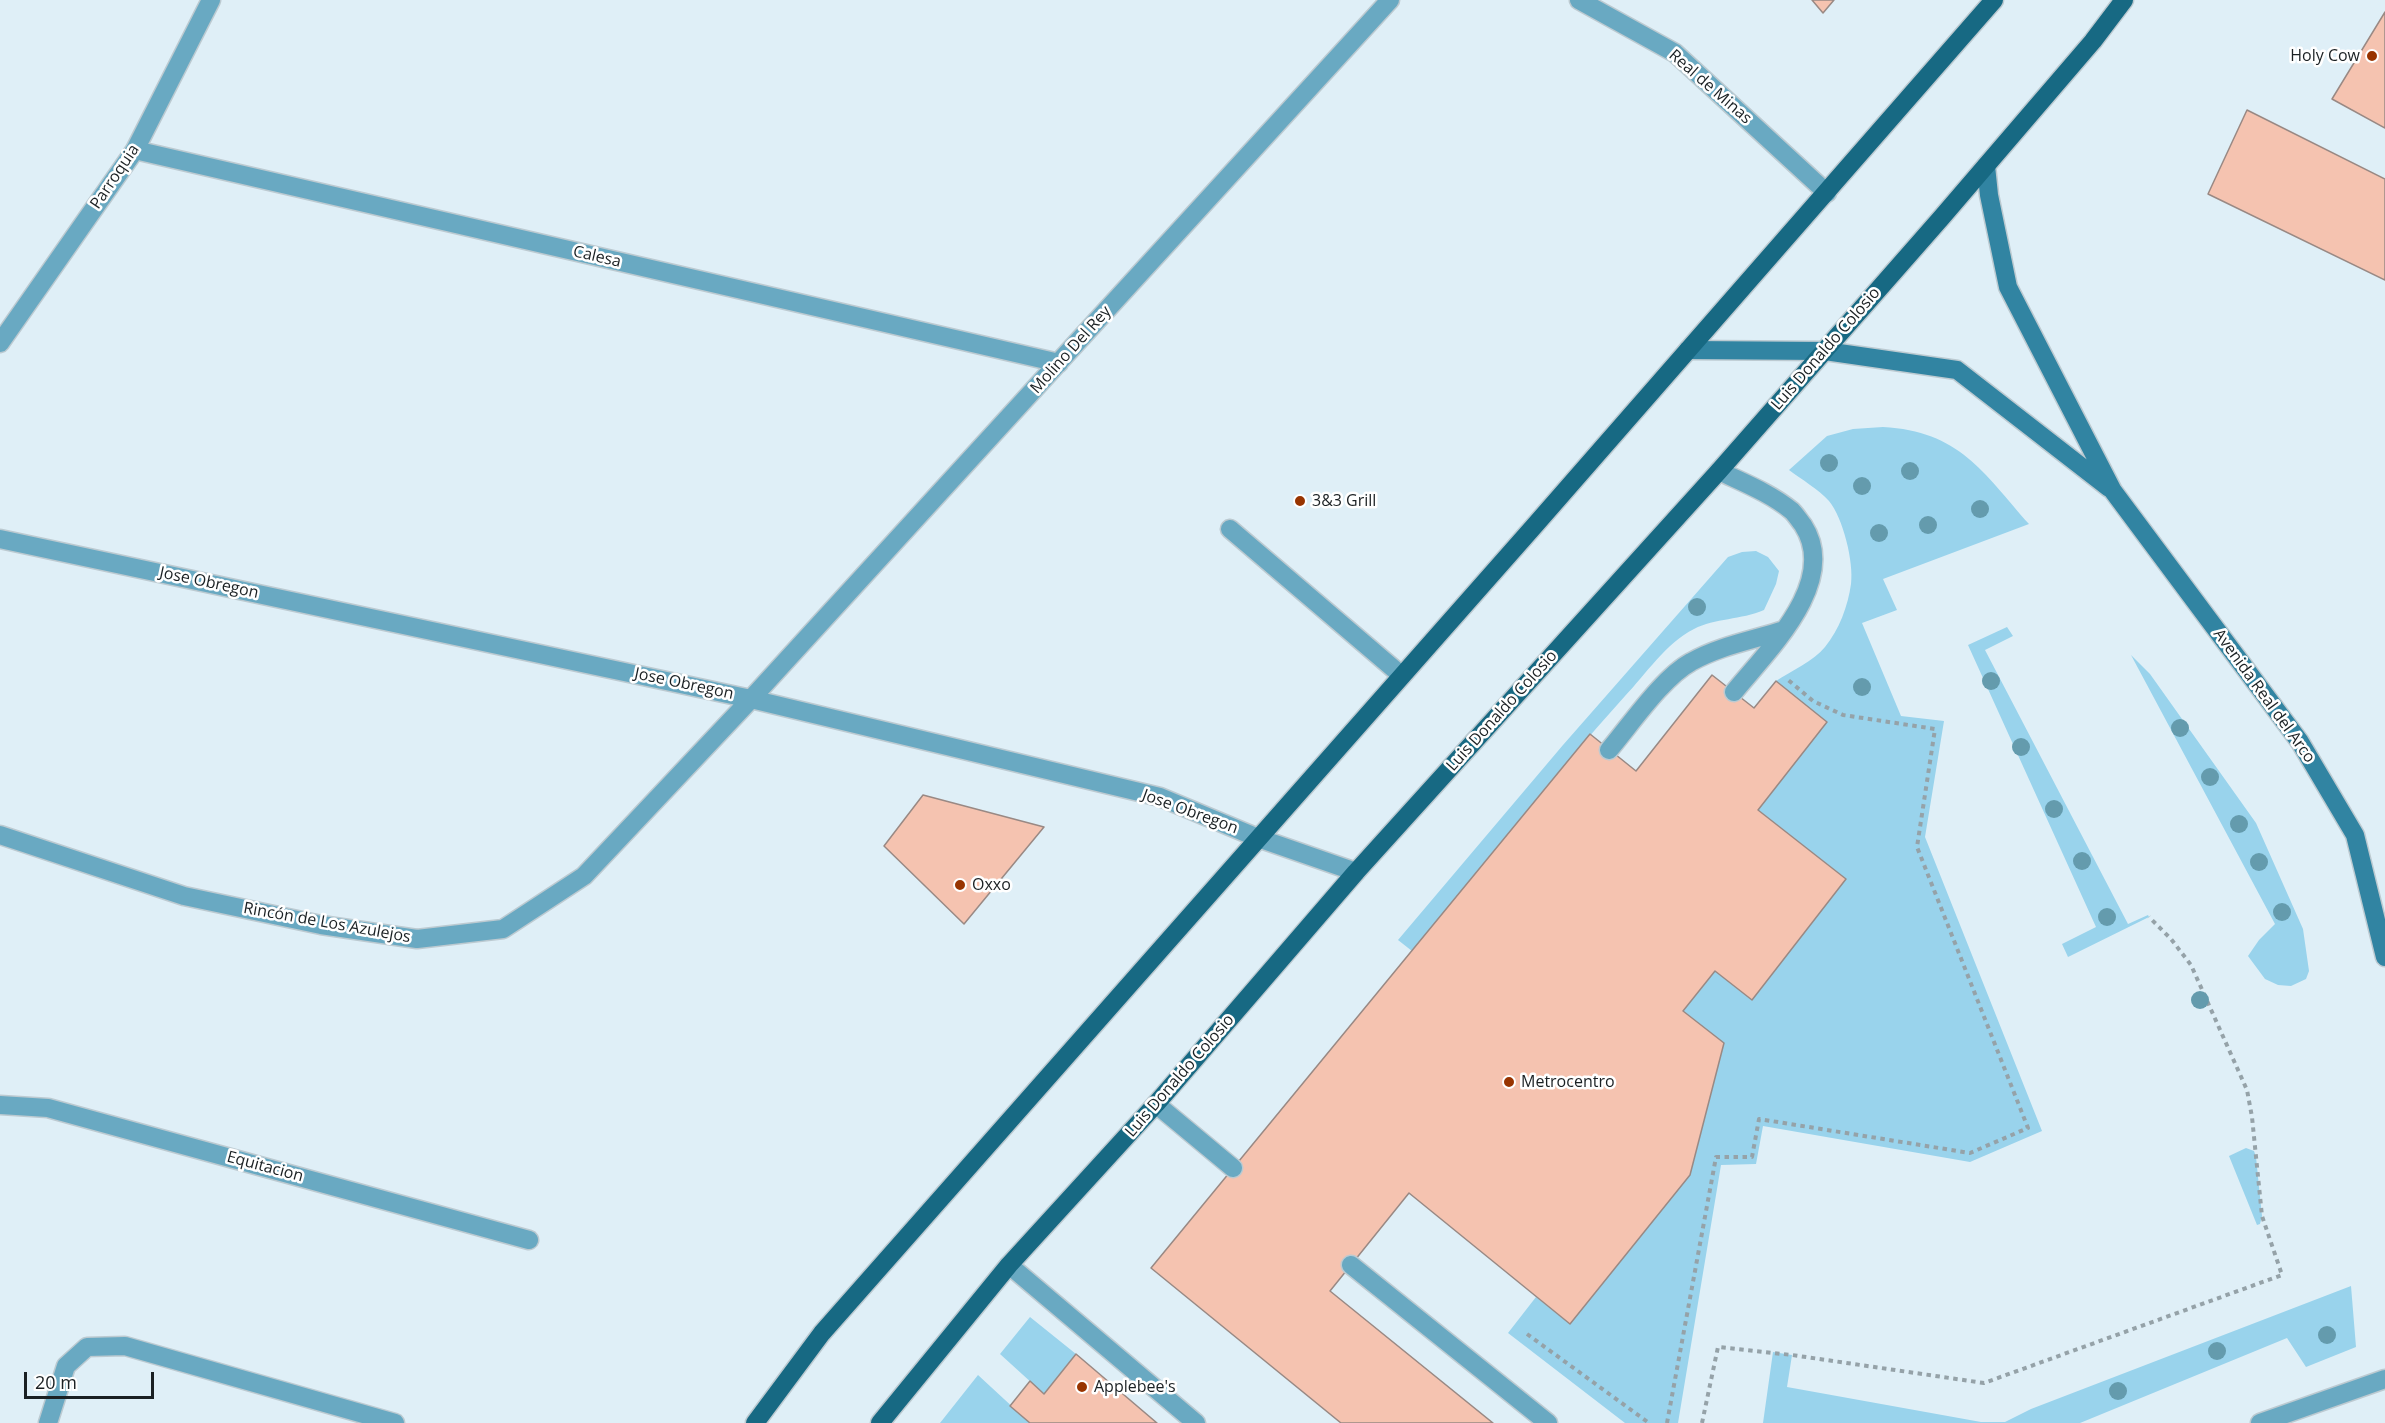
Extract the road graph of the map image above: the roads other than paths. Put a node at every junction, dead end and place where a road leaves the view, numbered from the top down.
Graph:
1 (211, 0) edge
2 (1390, 0) edge
3 (1579, 0) edge
4 (1994, 0) edge
5 (2124, 0) edge
6 (135, 150) junction
7 (1986, 166) junction
8 (1827, 193) junction
9 (0, 343) edge
10 (1688, 350) junction
11 (1825, 351) junction
12 (1059, 363) junction
13 (1719, 471) junction
14 (2113, 491) junction
15 (1230, 529) dead end
16 (0, 538) edge
17 (1784, 630) junction
18 (1401, 675) junction
19 (1734, 692) dead end
20 (751, 699) junction
21 (1610, 750) dead end
22 (0, 835) edge
23 (1258, 838) junction
24 (1356, 872) junction
25 (2385, 957) edge
26 (1156, 1104) junction
27 (0, 1105) edge
28 (1233, 1168) dead end
29 (529, 1240) dead end
30 (1009, 1265) junction
31 (1351, 1265) dead end
32 (2385, 1379) edge
33 (48, 1423) edge
34 (395, 1423) edge
35 (755, 1423) edge
36 (880, 1423) edge
37 (1196, 1423) edge
38 (1548, 1423) edge
39 (2260, 1423) edge

1 - 6 street, Parroquia
2 - 12 street, Molino Del Rey
3 - 8 street, Real de Minas
4 - 8 main road
5 - 7 main road, Luis Donaldo Colosio
6 - 9 street, Parroquia
6 - 12 street, Calesa
7 - 11 main road, Luis Donaldo Colosio
7 - 14 street, Avenida Real del Arco
8 - 10 main road
10 - 11 street, Avenida Real del Arco
10 - 18 main road
11 - 13 main road, Luis Donaldo Colosio
11 - 14 street, Avenida Real del Arco
12 - 20 street, Molino Del Rey
13 - 17 street
13 - 24 main road, Luis Donaldo Colosio
14 - 25 street, Avenida Real del Arco
15 - 18 street
16 - 20 street, Jose Obregon
17 - 19 street
17 - 21 street
18 - 23 main road
20 - 22 street, Rincón de Los Azulejos
20 - 23 street, Jose Obregon
23 - 24 street, Jose Obregon
23 - 35 main road
24 - 26 main road, Luis Donaldo Colosio
26 - 28 street
26 - 30 main road, Luis Donaldo Colosio
27 - 29 street, Equitacion
30 - 36 main road, Luis Donaldo Colosio
30 - 37 street
31 - 38 street
32 - 39 street
33 - 34 street

